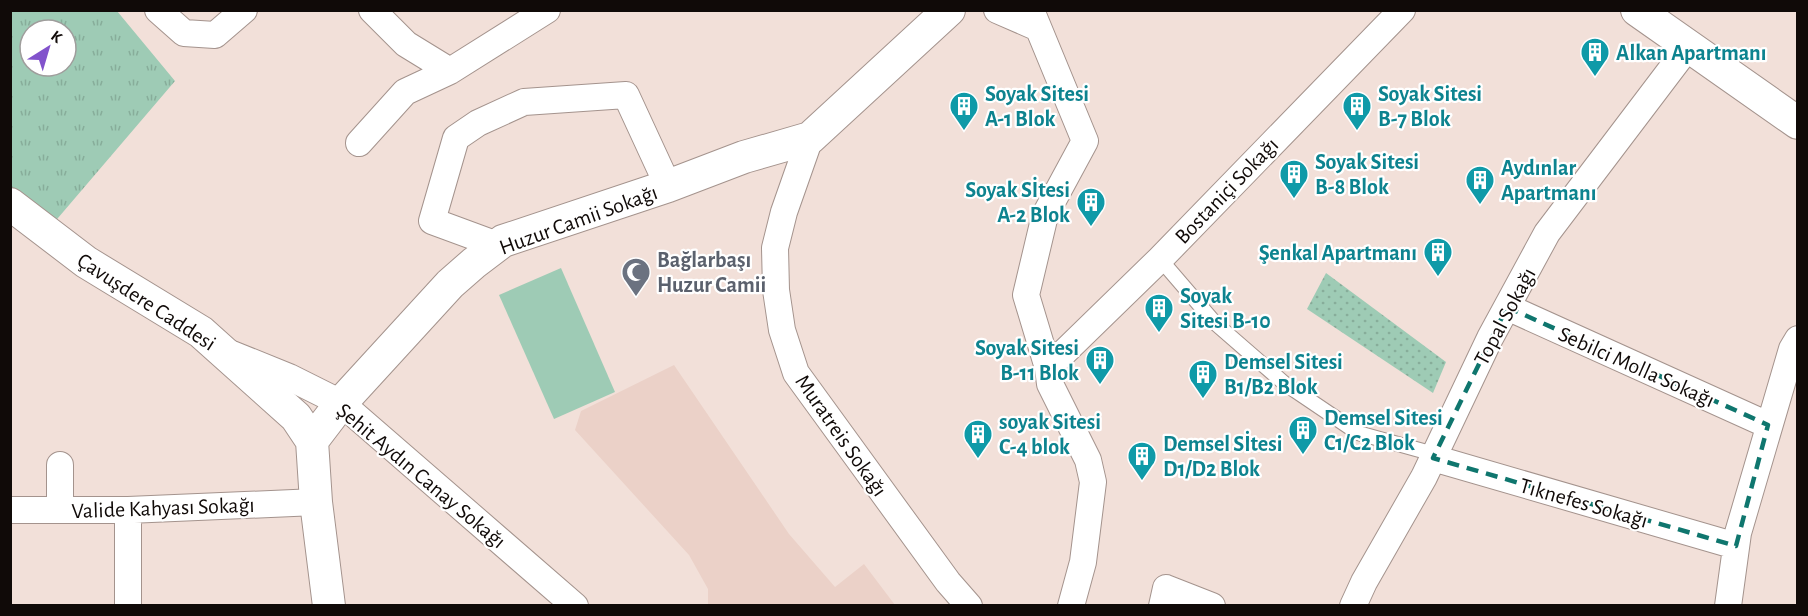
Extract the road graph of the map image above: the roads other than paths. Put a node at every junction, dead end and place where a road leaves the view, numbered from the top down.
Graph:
1 (159, 10) edge
2 (244, 10) edge
3 (372, 10) edge
4 (547, 10) edge
5 (998, 10) edge
6 (1402, 10) edge
7 (1637, 10) edge
8 (936, 15) edge
9 (1034, 19) edge
10 (1688, 47) junction
11 (450, 71) junction
12 (1797, 123) edge
13 (810, 138) junction
14 (360, 143) dead end
15 (668, 186) junction
16 (10, 204) edge
17 (497, 245) junction
18 (1160, 259) junction
19 (1507, 307) junction
20 (1797, 339) edge
21 (223, 351) junction
22 (1048, 368) junction
23 (341, 403) junction
24 (1768, 425) junction
25 (312, 441) junction
26 (1434, 456) junction
27 (60, 465) dead end
28 (316, 502) junction
29 (10, 510) edge
30 (60, 510) junction
31 (128, 510) junction
32 (1736, 546) junction
33 (563, 602) edge
34 (1728, 605) edge
35 (128, 606) edge
36 (329, 606) edge
37 (969, 606) edge
38 (1071, 606) edge
39 (1162, 606) edge
40 (1212, 606) edge
41 (1353, 606) edge

1 - 2 street
3 - 11 street
4 - 11 street
5 - 9 street
6 - 18 street, Bostaniçi Sokağı
7 - 10 street
8 - 13 street
9 - 22 street
10 - 12 street
10 - 19 street, Topal Sokağı
11 - 14 street
13 - 15 street, Huzur Camii Sokağı
13 - 37 street, Muratreis Sokağı
15 - 17 street, Huzur Camii Sokağı
15 - 17 street
16 - 21 street, Çavuşdere Caddesi
17 - 23 street, Huzur Camii Sokağı
18 - 22 street, Bostaniçi Sokağı
18 - 26 lane, Tıknefes Sokağı
19 - 24 street, Sebilci Molla Sokağı
19 - 26 street, Topal Sokağı
20 - 24 street
21 - 23 street, Şehit Aydın Canay Sokağı
21 - 25 street, Çavuşdere Caddesi
22 - 38 street
23 - 25 street, Huzur Camii Sokağı
23 - 33 street, Şehit Aydın Canay Sokağı
24 - 32 street
25 - 28 street
26 - 32 street, Tıknefes Sokağı
26 - 41 street, Topal Sokağı
27 - 30 street
28 - 31 street, Valide Kahyası Sokağı
28 - 36 street
29 - 30 street, Valide Kahyası Sokağı
30 - 31 street, Valide Kahyası Sokağı
31 - 35 street
32 - 34 street
39 - 40 street

